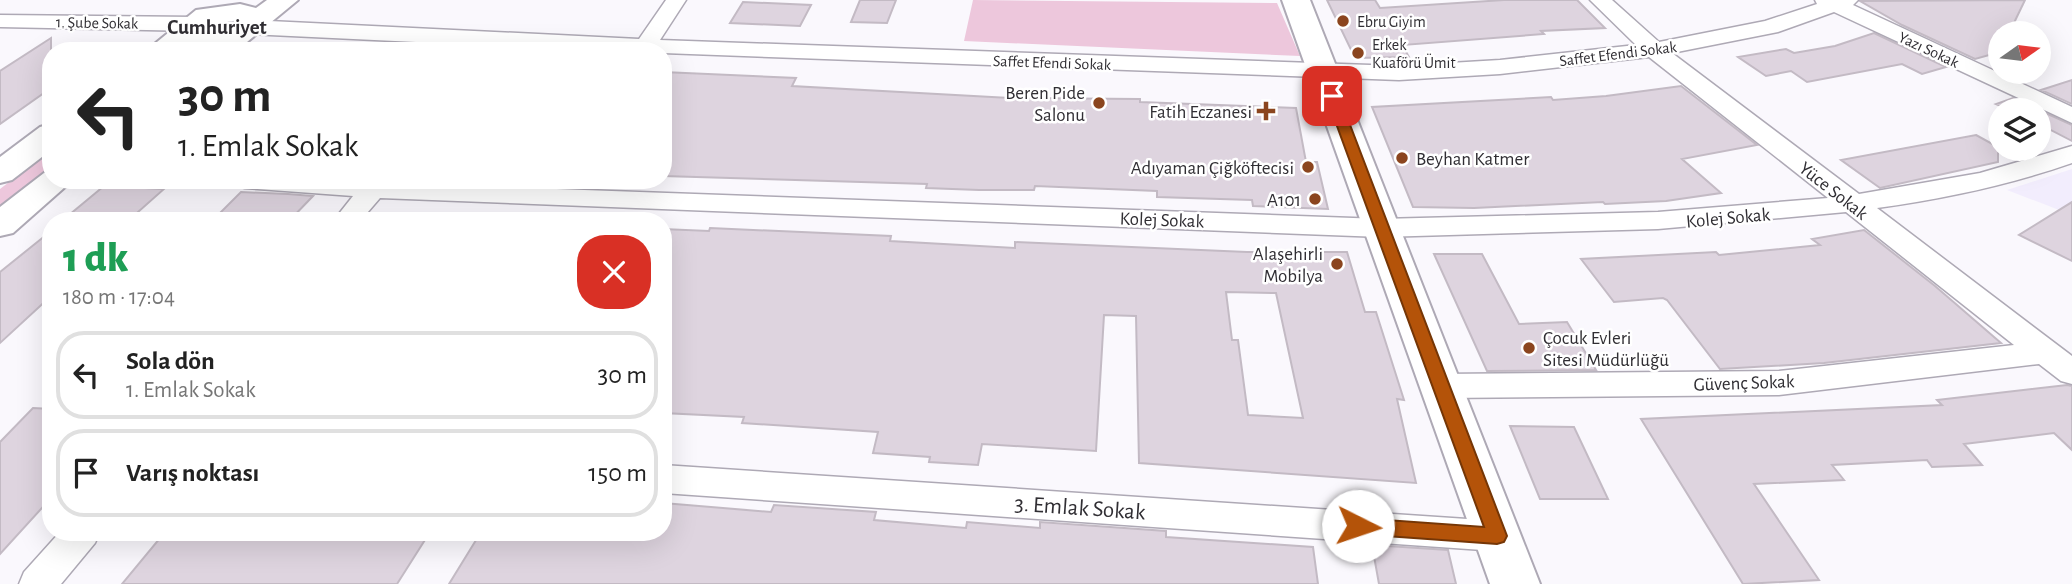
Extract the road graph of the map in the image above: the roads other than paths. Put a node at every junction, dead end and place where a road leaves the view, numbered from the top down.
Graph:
1 (228, 0) edge
2 (284, 0) edge
3 (676, 0) edge
4 (1296, 0) edge
5 (1600, 0) edge
6 (1836, 2) edge
7 (0, 21) edge
8 (195, 24) junction
9 (249, 27) junction
10 (172, 42) edge
11 (230, 42) edge
12 (454, 42) edge
13 (648, 42) edge
14 (672, 47) edge
15 (1654, 50) junction
16 (1322, 70) junction
17 (2072, 116) edge
18 (42, 141) edge
19 (2072, 153) edge
20 (0, 173) edge
21 (45, 189) edge
22 (373, 189) edge
23 (470, 189) edge
24 (1851, 203) junction
25 (353, 212) edge
26 (0, 225) edge
27 (1381, 228) junction
28 (2045, 352) junction
29 (2072, 373) edge
30 (1441, 386) junction
31 (672, 480) edge
32 (1497, 536) junction
33 (74, 541) edge
34 (38, 584) edge
35 (1515, 584) edge

1 - 8 street
2 - 9 street
3 - 13 street
4 - 16 street
5 - 15 street, Yüce Sokak
6 - 15 street, Saffet Efendi Sokak
6 - 17 street, Yazı Sokak
7 - 8 street, 1. Şube Sokak
8 - 9 street
8 - 10 street
9 - 11 street
9 - 12 street, Saffet Efendi Sokak
14 - 16 street, Saffet Efendi Sokak
15 - 16 street, Saffet Efendi Sokak
15 - 24 street, Yüce Sokak
16 - 27 street
18 - 20 street
19 - 24 street, Kolej Sokak
21 - 26 street
22 - 25 street
23 - 27 street, Kolej Sokak
24 - 27 street, Kolej Sokak
24 - 28 street, Yüce Sokak
27 - 30 street
28 - 29 street, Yüce Sokak
28 - 30 street, Güvenç Sokak
30 - 32 street
31 - 32 street, 3. Emlak Sokak
32 - 35 street
33 - 34 street

